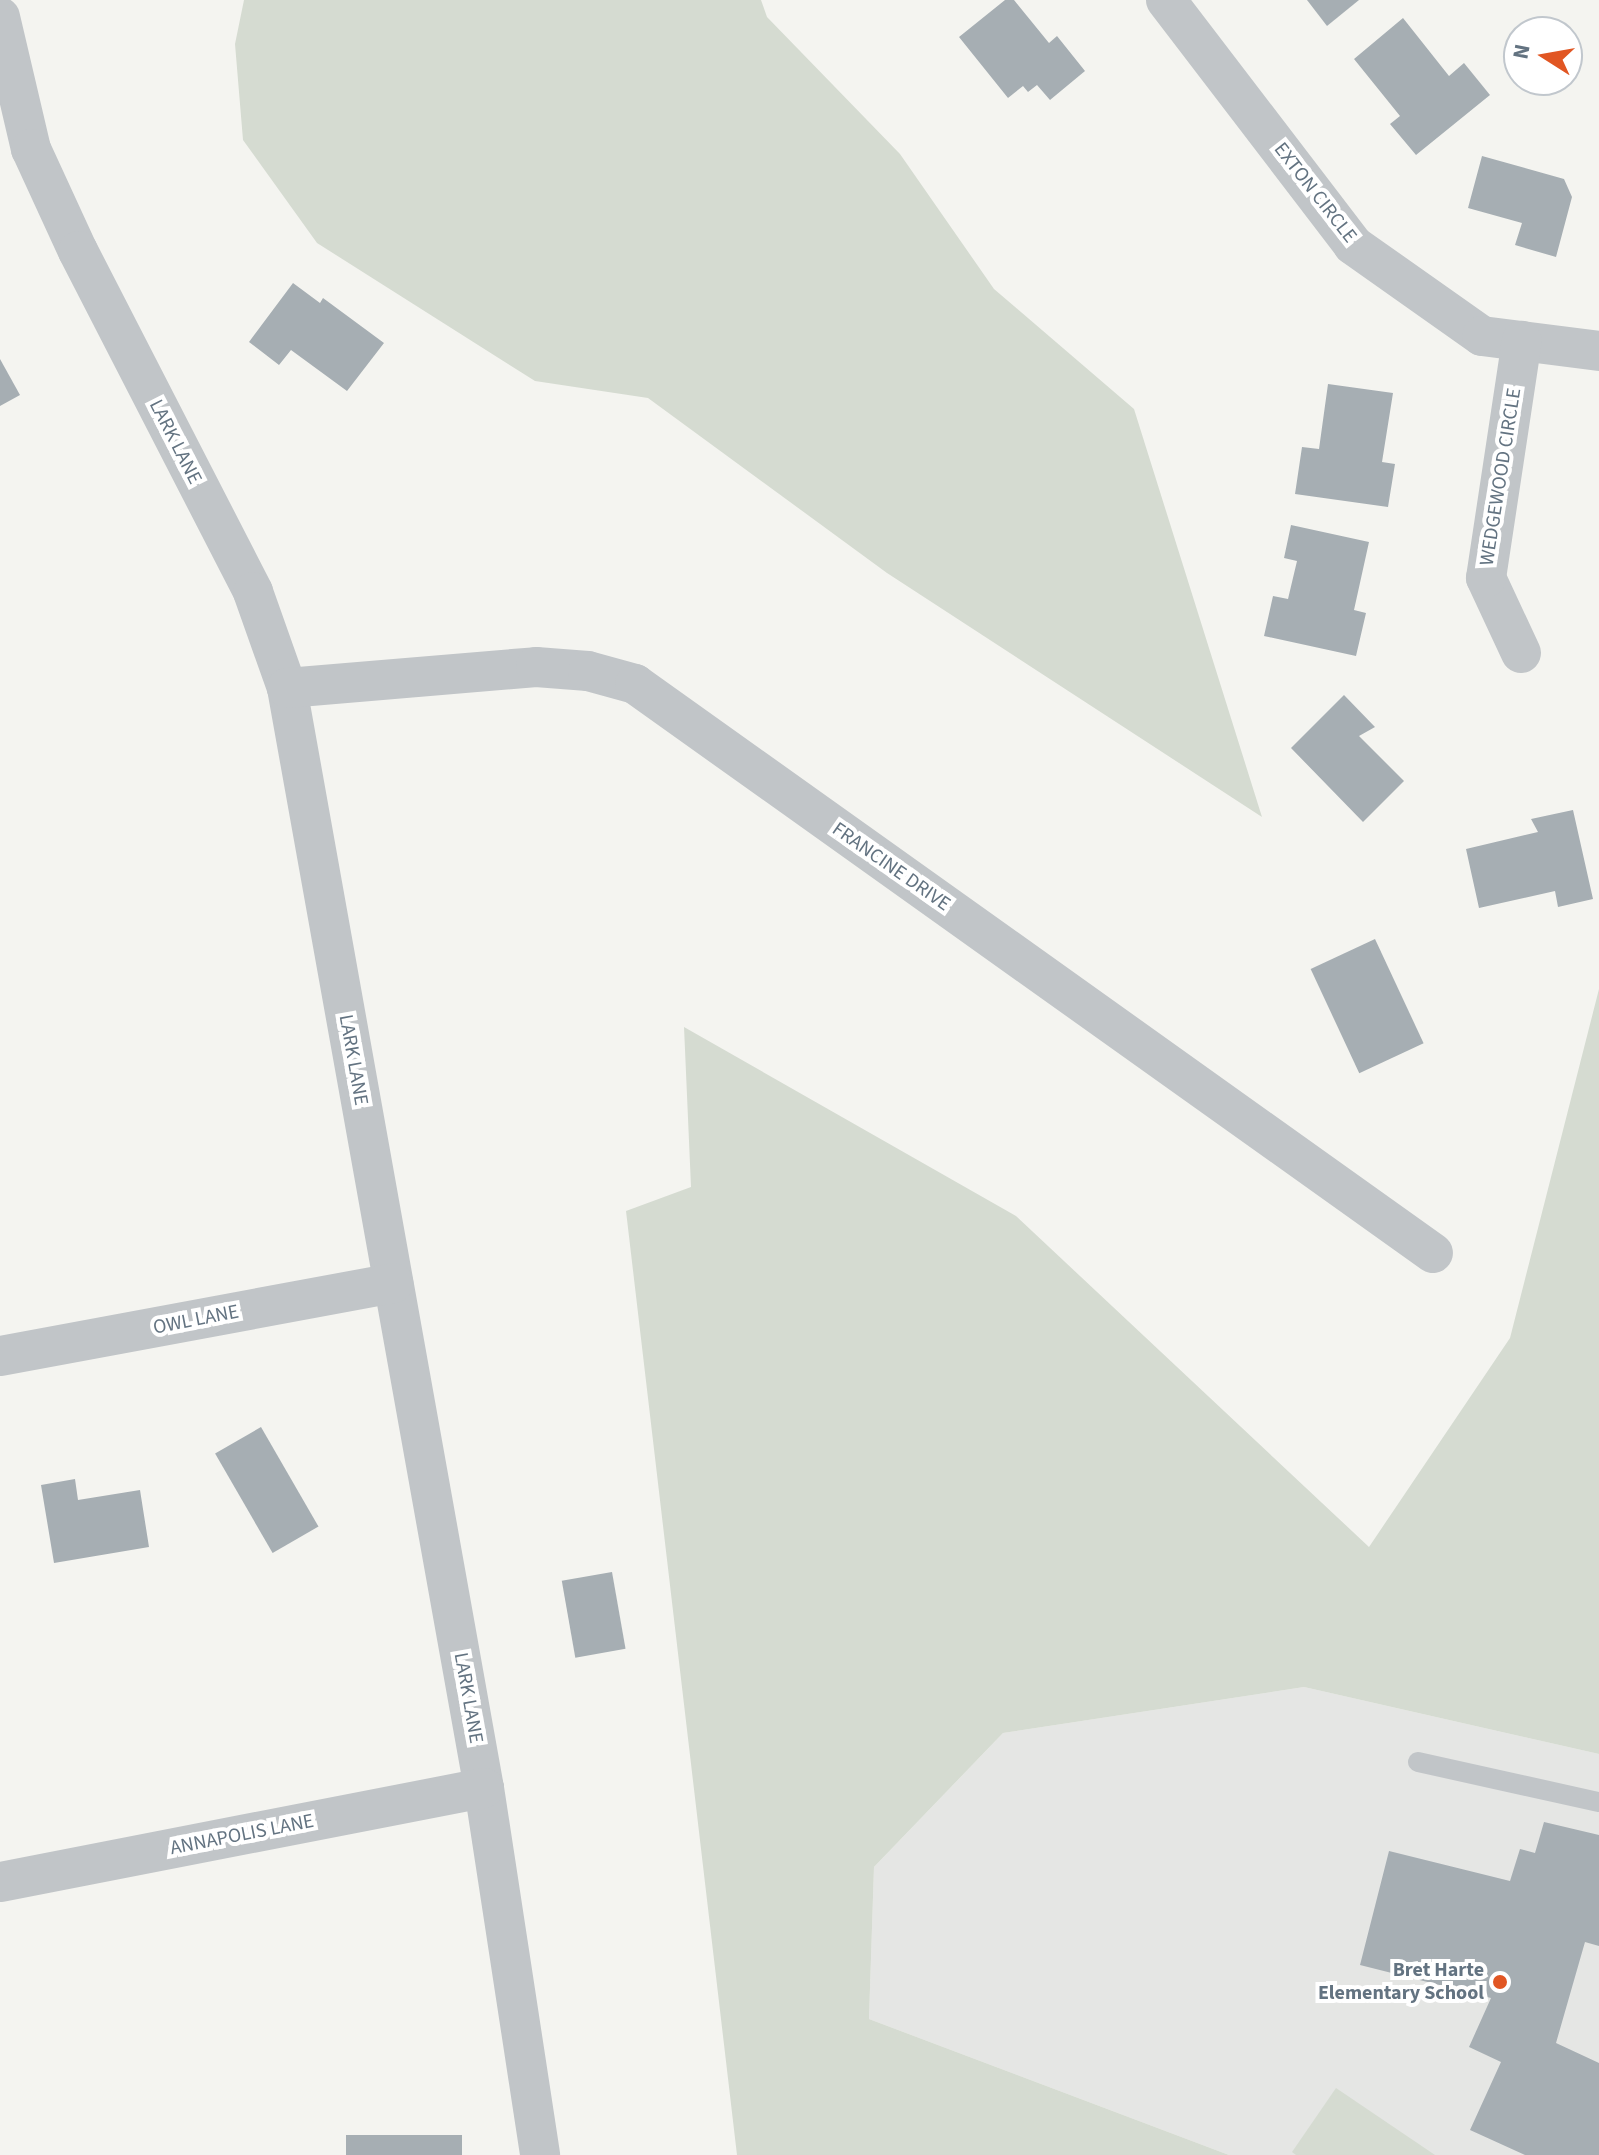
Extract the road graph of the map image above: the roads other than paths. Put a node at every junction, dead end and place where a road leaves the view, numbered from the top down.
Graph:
1 (1166, 0) edge
2 (2, 39) edge
3 (1522, 341) junction
4 (1599, 351) edge
5 (1521, 653) dead end
6 (287, 688) junction
7 (1433, 1253) dead end
8 (393, 1283) junction
9 (0, 1356) edge
10 (1418, 1762) dead end
11 (484, 1788) junction
12 (1599, 1802) edge
13 (0, 1882) edge
14 (540, 2155) edge

1 - 3 street, EXTON CIRCLE
2 - 6 street, LARK LANE
3 - 4 street, EXTON CIRCLE
3 - 5 street, WEDGEWOOD CIRCLE
6 - 7 street, FRANCINE DRIVE
6 - 8 street, LARK LANE
8 - 9 street, OWL LANE
8 - 11 street, LARK LANE
10 - 12 lane
11 - 13 street, ANNAPOLIS LANE
11 - 14 street, LARK LANE

